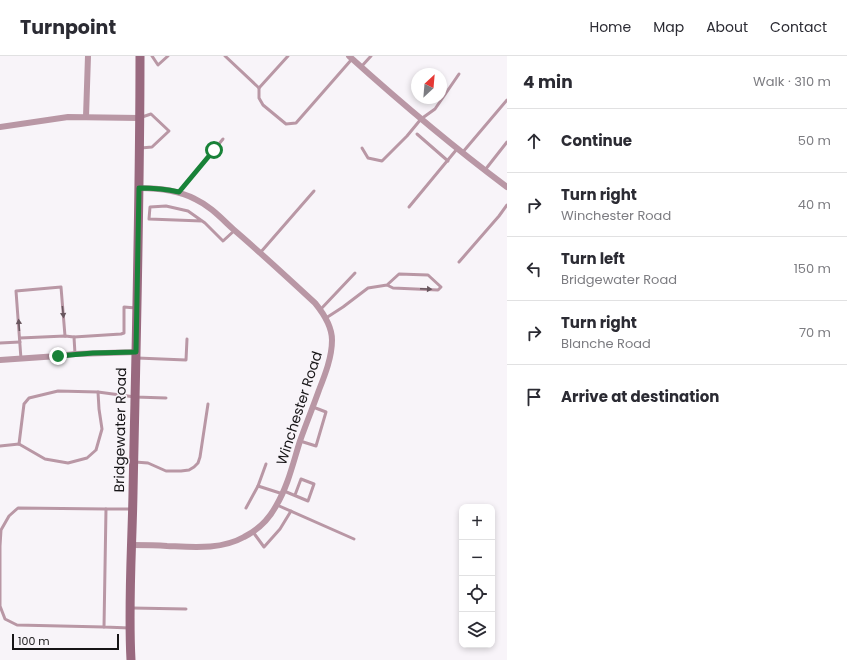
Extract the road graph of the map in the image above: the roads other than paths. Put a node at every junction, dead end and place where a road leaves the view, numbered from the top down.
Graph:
1 (88, 56) edge
2 (140, 56) edge
3 (152, 56) edge
4 (168, 56) edge
5 (225, 56) edge
6 (288, 56) edge
7 (371, 56) edge
8 (351, 58) edge
9 (361, 67) junction
10 (459, 74) dead end
11 (259, 88) junction
12 (507, 100) edge
13 (86, 117) junction
14 (140, 118) junction
15 (421, 119) junction
16 (0, 127) edge
17 (417, 134) dead end
18 (223, 139) dead end
19 (507, 142) edge
20 (140, 148) junction
21 (362, 148) dead end
22 (460, 151) junction
23 (448, 161) junction
24 (485, 170) junction
25 (507, 187) edge
26 (139, 188) junction
27 (314, 191) dead end
28 (179, 192) junction
29 (507, 205) edge
30 (409, 207) dead end
31 (202, 222) junction
32 (235, 230) junction
33 (260, 253) junction
34 (459, 262) dead end
35 (355, 273) dead end
36 (387, 285) junction
37 (136, 308) junction
38 (320, 310) junction
39 (326, 318) junction
40 (65, 336) junction
41 (74, 337) junction
42 (187, 339) dead end
43 (20, 340) junction
44 (0, 343) edge
45 (75, 354) junction
46 (136, 355) junction
47 (20, 359) junction
48 (0, 360) edge
49 (98, 392) junction
50 (135, 397) junction
51 (166, 398) dead end
52 (208, 404) dead end
53 (313, 407) junction
54 (300, 441) junction
55 (18, 444) junction
56 (0, 446) edge
57 (133, 462) junction
58 (266, 464) dead end
59 (258, 486) junction
60 (283, 493) junction
61 (295, 495) junction
62 (277, 505) junction
63 (246, 508) dead end
64 (106, 509) junction
65 (132, 509) junction
66 (291, 511) junction
67 (253, 532) junction
68 (354, 540) dead end
69 (131, 545) junction
70 (130, 608) junction
71 (186, 609) dead end
72 (104, 627) junction
73 (130, 628) junction
74 (131, 660) edge

1 - 13 street
2 - 14 main road, Bridgewater Road
3 - 4 lane
5 - 11 lane
6 - 11 lane
7 - 9 lane
8 - 9 street
8 - 11 lane
9 - 15 street
10 - 15 lane
12 - 22 lane
13 - 14 street
13 - 16 street
14 - 20 main road, Bridgewater Road
14 - 20 lane
15 - 21 lane
15 - 22 street
17 - 23 lane
18 - 28 lane
19 - 24 lane
20 - 26 main road, Bridgewater Road
22 - 23 lane
22 - 24 street
23 - 30 lane
24 - 25 street
26 - 28 street, Winchester Road
26 - 37 main road, Bridgewater Road
27 - 33 lane
28 - 32 street, Winchester Road
29 - 34 lane
31 - 31 lane
31 - 32 lane
32 - 33 street, Winchester Road
33 - 38 street, Winchester Road
35 - 38 lane
36 -> 36 lane
36 - 39 lane
37 - 41 lane
37 - 46 main road, Bridgewater Road
38 - 39 street, Winchester Road
39 - 53 street, Winchester Road
40 - 41 lane
40 - 43 lane
43 -> 40 lane
41 - 45 lane
42 - 46 lane
43 - 44 lane
43 - 47 lane
45 - 46 street
45 - 47 street
46 - 50 main road, Bridgewater Road
47 - 48 street
49 - 50 lane
49 - 55 lane
49 - 55 lane
50 - 51 lane
50 - 57 main road, Bridgewater Road
52 - 57 lane
53 - 54 street, Winchester Road
53 - 54 lane
54 - 60 street, Winchester Road
55 - 56 lane
57 - 65 main road, Bridgewater Road
58 - 59 lane
59 - 60 lane
59 - 63 lane
60 - 61 lane
60 - 62 street, Winchester Road
61 - 61 lane
62 - 66 lane
62 - 67 street, Winchester Road
64 - 65 lane
64 - 72 lane
64 - 72 lane
65 - 69 main road, Bridgewater Road
66 - 67 lane
66 - 68 lane
67 - 69 street, Winchester Road
69 - 70 main road, Bridgewater Road
70 - 71 lane
70 - 73 main road, Bridgewater Road
72 - 73 lane
73 - 74 main road, Bridgewater Road

